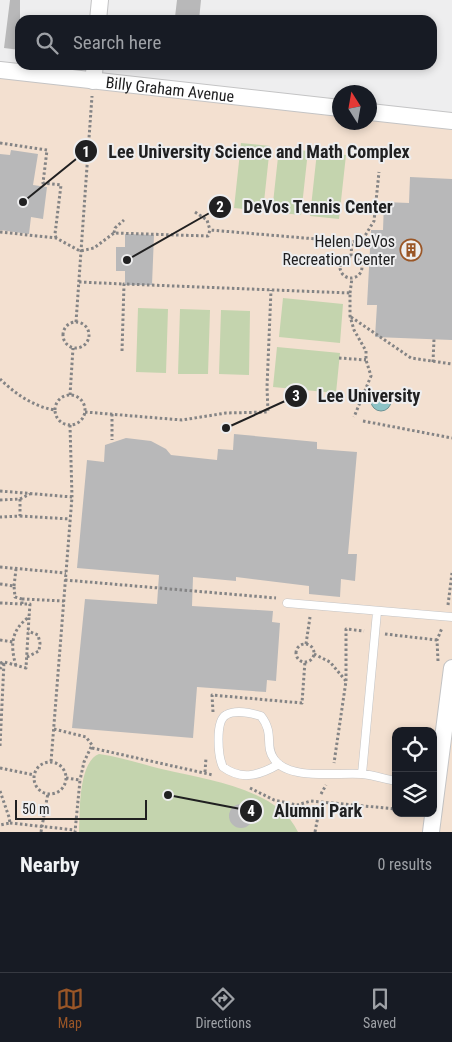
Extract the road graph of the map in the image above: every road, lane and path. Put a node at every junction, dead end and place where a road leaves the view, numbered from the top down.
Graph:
1 (100, 0) edge
2 (98, 15) edge
3 (0, 70) edge
4 (93, 80) edge
5 (332, 107) edge
6 (377, 113) edge
7 (452, 121) edge
8 (0, 144) edge
9 (379, 172) dead end
10 (195, 212) dead end
11 (124, 220) dead end
12 (210, 230) junction
13 (0, 232) edge
14 (114, 233) junction
15 (56, 238) junction
16 (352, 242) junction
17 (80, 251) junction
18 (352, 256) junction
19 (352, 278) junction
20 (79, 282) junction
21 (124, 284) junction
22 (270, 290) junction
23 (350, 293) junction
24 (350, 316) junction
25 (76, 322) junction
26 (434, 339) dead end
27 (73, 348) junction
28 (122, 351) dead end
29 (339, 358) dead end
30 (366, 360) junction
31 (433, 362) junction
32 (452, 364) edge
33 (0, 378) edge
34 (70, 395) junction
35 (55, 410) junction
36 (85, 412) junction
37 (112, 414) junction
38 (354, 417) dead end
39 (363, 421) dead end
40 (70, 425) junction
41 (452, 438) edge
42 (112, 440) dead end
43 (0, 491) edge
44 (31, 494) junction
45 (72, 498) junction
46 (20, 499) junction
47 (0, 500) edge
48 (20, 516) junction
49 (0, 517) edge
50 (70, 519) junction
51 (0, 567) edge
52 (16, 569) junction
53 (66, 573) junction
54 (452, 573) edge
55 (65, 580) junction
56 (0, 584) edge
57 (14, 586) junction
58 (22, 601) junction
59 (64, 601) junction
60 (448, 602) dead end
61 (0, 603) edge
62 (287, 604) joint
63 (312, 606) junction
64 (377, 612) junction
65 (29, 617) junction
66 (452, 617) edge
67 (28, 631) junction
68 (375, 633) junction
69 (0, 640) edge
70 (437, 640) dead end
71 (13, 642) junction
72 (306, 644) junction
73 (314, 654) junction
74 (27, 657) junction
75 (2, 663) edge
76 (16, 666) junction
77 (452, 668) edge
78 (0, 669) edge
79 (346, 681) junction
80 (54, 729) junction
81 (0, 746) edge
82 (92, 748) junction
83 (51, 762) junction
84 (279, 764) junction
85 (0, 768) edge
86 (333, 774) junction
87 (362, 774) junction
88 (437, 774) edge
89 (34, 775) junction
90 (66, 778) junction
91 (221, 778) dead end
92 (80, 780) junction
93 (392, 780) edge
94 (246, 787) dead end
95 (0, 791) edge
96 (48, 793) junction
97 (321, 794) dead end
98 (392, 809) edge
99 (319, 811) dead end
100 (432, 817) edge
101 (10, 823) junction
102 (0, 824) edge
103 (41, 830) edge
104 (75, 831) edge
105 (315, 832) edge
106 (431, 832) edge

1 - 2 street
3 - 4 street, Billy Graham Avenue
4 - 5 street, Billy Graham Avenue
4 - 17 path
6 - 7 street
8 - 15 path
9 - 16 path
10 - 12 path
11 - 14 path
12 - 14 path
12 - 16 path
13 - 15 path
14 - 17 path
15 - 17 path
16 - 18 path
17 - 20 path
18 - 19 path
18 - 19 path
19 - 23 path
20 - 21 path
20 - 25 path
21 - 22 path
21 - 28 path
22 - 23 path
22 - 37 path
23 - 24 path
24 - 30 path
24 - 31 path
25 - 27 path
25 - 27 path
26 - 31 path
27 - 34 path
29 - 30 path
30 - 38 path
31 - 32 path
33 - 35 path
34 - 35 path
34 - 36 path
35 - 40 path
36 - 37 path
36 - 40 path
37 - 42 path
39 - 41 path
40 - 45 path
43 - 44 path
44 - 45 path
44 - 46 path
45 - 50 path
46 - 47 path
46 - 48 path
48 - 49 path
48 - 50 path
50 - 53 path
51 - 52 path
52 - 53 path
52 - 57 path
53 - 55 path
54 - 60 path
55 - 59 path
55 - 62 path
56 - 57 path
57 - 58 path
58 - 59 path
58 - 61 path
58 - 65 path
59 - 80 path
62 - 63 lane
63 - 64 lane
63 - 72 path
64 - 66 lane
64 - 68 lane
65 - 67 path
65 - 71 path
67 - 74 path
67 - 74 path
68 - 70 path
68 - 79 path
68 - 87 lane
69 - 71 path
71 - 76 path
72 - 73 path
72 - 73 path
73 - 79 path
74 - 76 path
75 - 76 path
75 - 78 path
75 - 81 path
77 - 88 street
79 - 86 path
80 - 82 path
80 - 83 path
82 - 91 path
82 - 92 path
83 - 89 path
83 - 90 path
84 - 84 lane
84 - 86 lane
85 - 89 path
86 - 87 lane
86 - 97 path
87 - 93 lane
89 - 96 path
90 - 92 path
90 - 96 path
92 - 104 path
94 - 98 path
95 - 101 path
96 - 103 path
99 - 105 path
100 - 106 street
101 - 102 path
101 - 103 path
103 - 104 path

